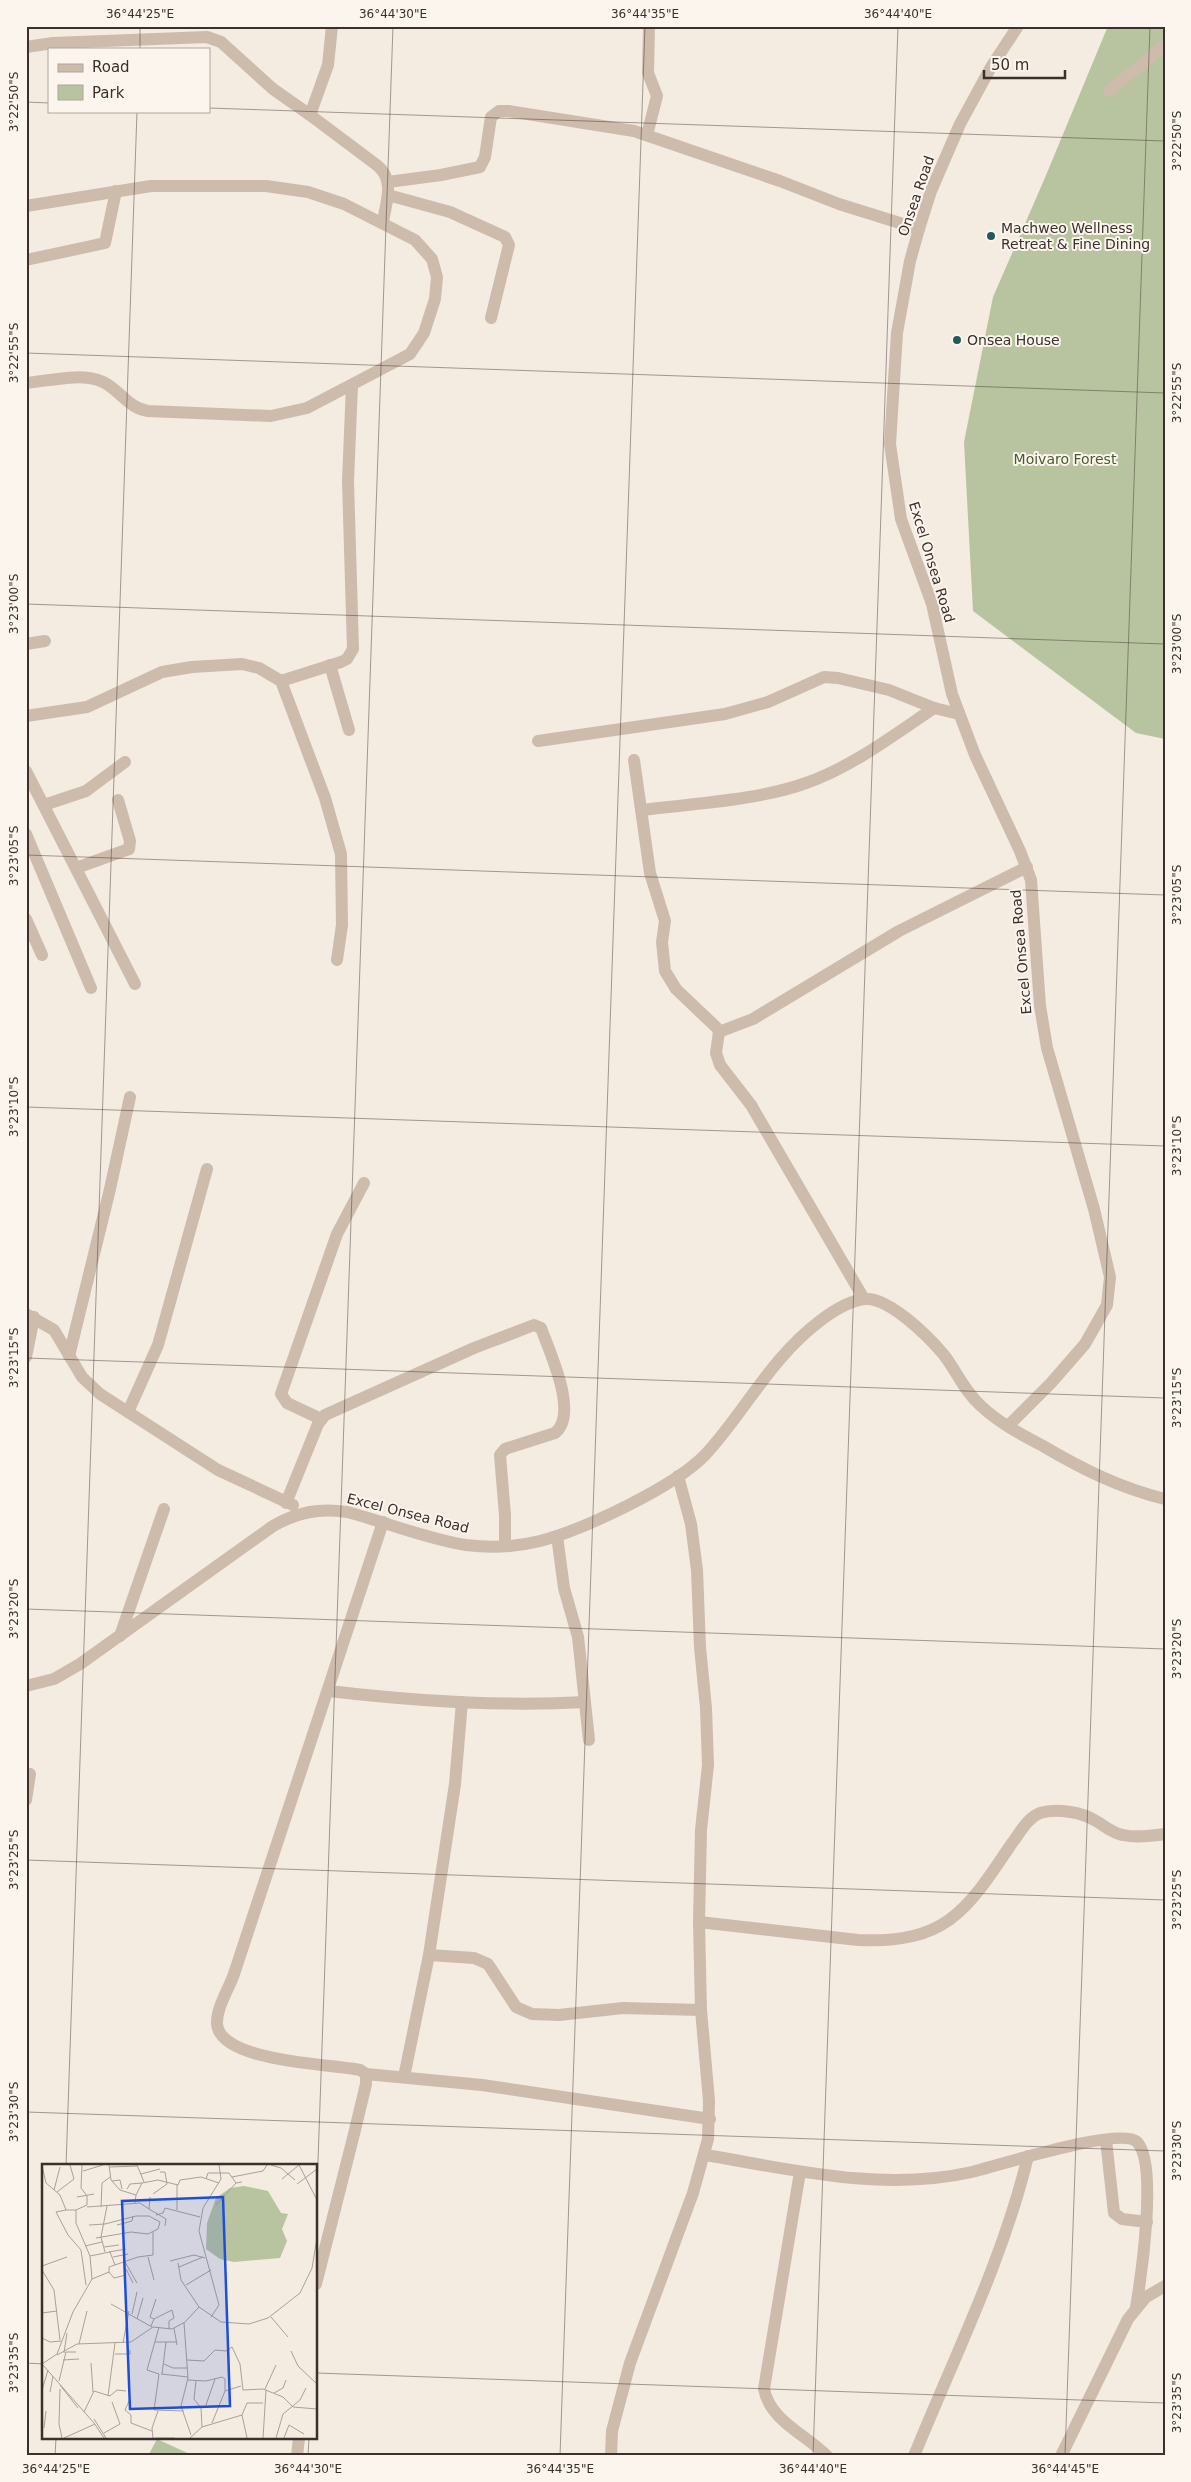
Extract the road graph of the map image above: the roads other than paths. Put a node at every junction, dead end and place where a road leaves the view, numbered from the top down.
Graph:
1 (332, 26) edge
2 (649, 26) edge
3 (1018, 26) edge
4 (155, 32) edge
5 (1165, 45) edge
6 (26, 47) edge
7 (1109, 92) dead end
8 (310, 115) junction
9 (647, 135) junction
10 (388, 182) junction
11 (116, 191) junction
12 (388, 195) junction
13 (26, 206) edge
14 (383, 222) junction
15 (919, 229) junction
16 (26, 260) edge
17 (491, 318) dead end
18 (26, 383) edge
19 (352, 384) junction
20 (892, 394) joint
21 (44, 641) dead end
22 (26, 644) edge
23 (330, 665) junction
24 (281, 681) junction
25 (934, 708) junction
26 (959, 714) junction
27 (26, 716) edge
28 (349, 730) dead end
29 (538, 741) dead end
30 (634, 760) dead end
31 (125, 762) dead end
32 (26, 771) edge
33 (118, 800) dead end
34 (44, 805) junction
35 (641, 810) junction
36 (26, 834) edge
37 (1027, 867) junction
38 (76, 868) junction
39 (26, 919) edge
40 (42, 955) dead end
41 (337, 960) dead end
42 (135, 984) dead end
43 (91, 988) dead end
44 (719, 1032) junction
45 (130, 1097) dead end
46 (207, 1169) dead end
47 (364, 1182) dead end
48 (864, 1299) junction
49 (30, 1316) edge
50 (69, 1356) junction
51 (26, 1357) edge
52 (128, 1412) junction
53 (321, 1419) junction
54 (1008, 1426) junction
55 (678, 1476) junction
56 (1165, 1499) edge
57 (286, 1502) junction
58 (164, 1509) dead end
59 (308, 1511) junction
60 (383, 1522) junction
61 (557, 1536) junction
62 (505, 1546) junction
63 (120, 1636) junction
64 (26, 1686) edge
65 (329, 1691) junction
66 (462, 1702) junction
67 (585, 1702) junction
68 (589, 1740) dead end
69 (30, 1774) dead end
70 (26, 1800) edge
71 (1165, 1834) edge
72 (699, 1922) junction
73 (430, 1955) junction
74 (701, 2010) junction
75 (366, 2074) junction
76 (404, 2077) junction
77 (710, 2119) junction
78 (1106, 2140) junction
79 (706, 2155) junction
80 (1028, 2156) junction
81 (800, 2172) junction
82 (1147, 2222) junction
83 (318, 2276) edge
84 (1165, 2286) edge
85 (1136, 2307) junction
86 (299, 2440) edge
87 (297, 2456) edge
88 (610, 2456) edge
89 (827, 2456) edge
90 (914, 2456) edge
91 (1061, 2456) edge

1 - 8 street
2 - 9 street
3 - 15 street, Onsea Road
4 - 6 street
4 - 8 street
5 - 7 street
8 - 10 street
9 - 10 street
9 - 15 street
10 - 12 street
11 - 13 street
11 - 14 street
11 - 16 street
12 - 14 street
12 - 17 street
14 - 19 street
15 - 20 street, Onsea Road
18 - 19 street
19 - 23 street
20 - 26 street, Excel Onsea Road
21 - 22 street
23 - 24 street
23 - 28 street
24 - 27 street
24 - 41 street
25 - 26 street
25 - 29 street
25 - 35 street
26 - 37 street, Excel Onsea Road
30 - 35 street
31 - 34 street
32 - 34 street
33 - 38 street
34 - 38 street
35 - 44 street
36 - 43 street
37 - 44 street
37 - 54 street, Excel Onsea Road
38 - 42 street
39 - 40 street
44 - 48 street
45 - 50 street
46 - 52 street
47 - 53 street
48 - 54 street
48 - 55 street, Excel Onsea Road
49 - 50 street
49 - 51 street
50 - 52 street
52 - 57 street
53 - 57 street
53 - 62 street
54 - 56 street
55 - 61 street, Excel Onsea Road
55 - 72 street
57 - 59 street
58 - 63 street
59 - 60 street, Excel Onsea Road
59 - 63 street, Excel Onsea Road
60 - 62 street, Excel Onsea Road
60 - 65 street
61 - 62 street, Excel Onsea Road
61 - 67 street
63 - 64 street, Excel Onsea Road
65 - 66 street
65 - 75 street
66 - 67 street
66 - 73 street
67 - 68 street
69 - 70 street
71 - 72 street
72 - 74 street
73 - 74 street
73 - 76 street
74 - 77 street
75 - 76 street
75 - 83 street
76 - 77 street
77 - 79 street
78 - 80 street
78 - 82 street
78 - 82 street
79 - 81 street
79 - 88 street
80 - 81 street
80 - 90 street
81 - 89 street
82 - 85 street
84 - 85 street
85 - 91 street
86 - 87 street

